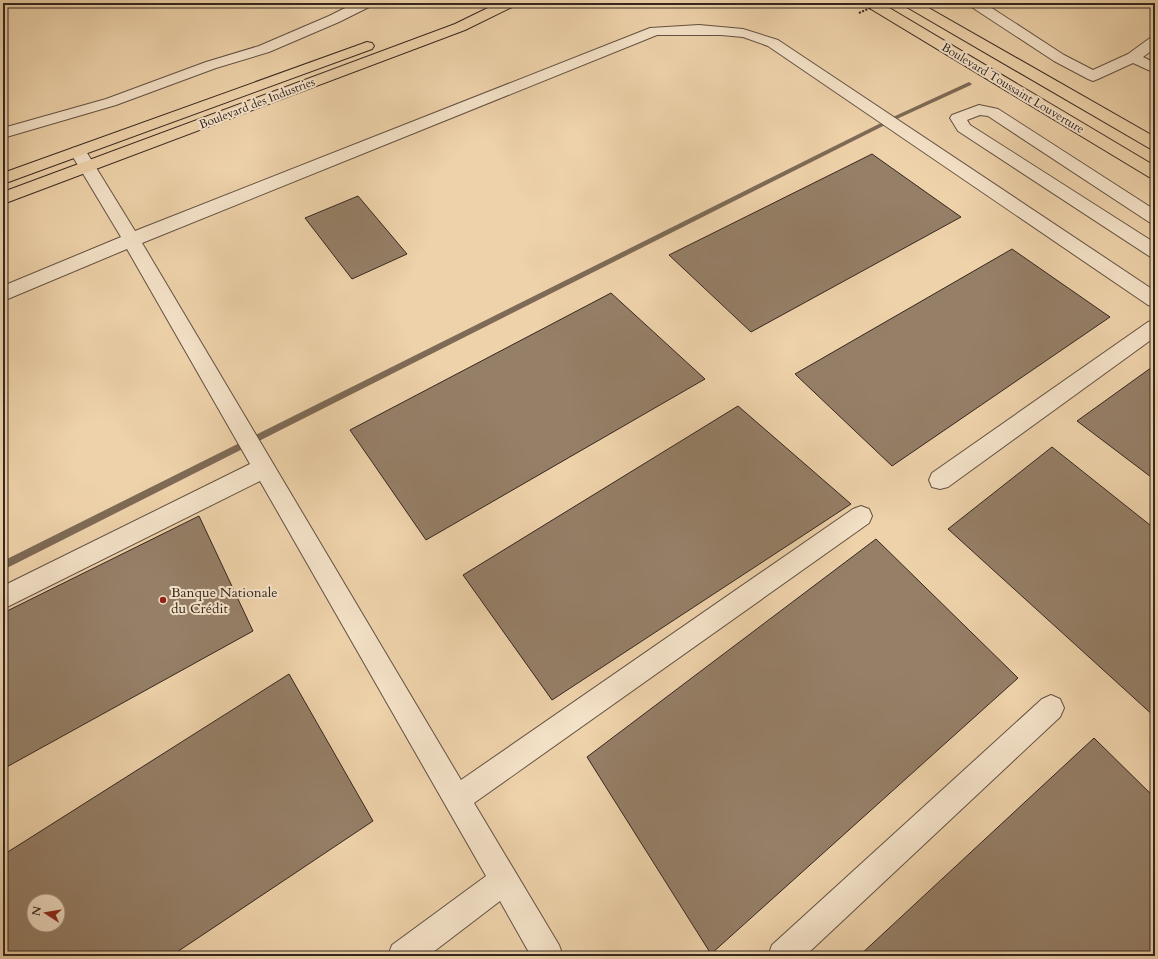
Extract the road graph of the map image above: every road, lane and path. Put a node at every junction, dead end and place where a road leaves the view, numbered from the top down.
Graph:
1 (366, 3) edge
2 (509, 3) edge
3 (871, 3) edge
4 (881, 3) edge
5 (910, 3) edge
6 (975, 3) edge
7 (859, 13) dead end
8 (382, 40) dead end
9 (1155, 41) edge
10 (1133, 57) junction
11 (1155, 69) edge
12 (3, 133) edge
13 (1155, 144) edge
14 (78, 152) junction
15 (87, 167) junction
16 (1155, 173) edge
17 (3, 179) edge
18 (3, 198) edge
19 (1155, 218) edge
20 (131, 240) junction
21 (1155, 252) edge
22 (3, 294) edge
23 (1155, 300) edge
24 (1155, 327) edge
25 (264, 468) junction
26 (940, 480) dead end
27 (861, 516) dead end
28 (3, 598) edge
29 (1051, 708) dead end
30 (457, 799) junction
31 (504, 880) junction
32 (403, 956) edge
33 (548, 956) edge
34 (783, 956) edge

1 - 12 lane
2 - 15 main road, Boulevard des Industries
3 - 16 main road, Boulevard Toussaint Louverture
4 - 7 path, bridge
5 - 13 main road, Boulevard Toussaint Louverture
6 - 10 lane
8 - 14 main road, Boulevard des Industries
9 - 10 lane
10 - 11 lane
14 - 15 lane
14 - 17 main road, Boulevard des Industries
15 - 18 main road, Boulevard des Industries
15 - 20 lane
19 - 21 lane
20 - 22 lane
20 - 23 lane
20 - 25 lane
24 - 26 lane
25 - 28 lane
25 - 30 lane
27 - 30 lane
29 - 34 lane
30 - 31 lane
31 - 32 lane
31 - 33 lane

